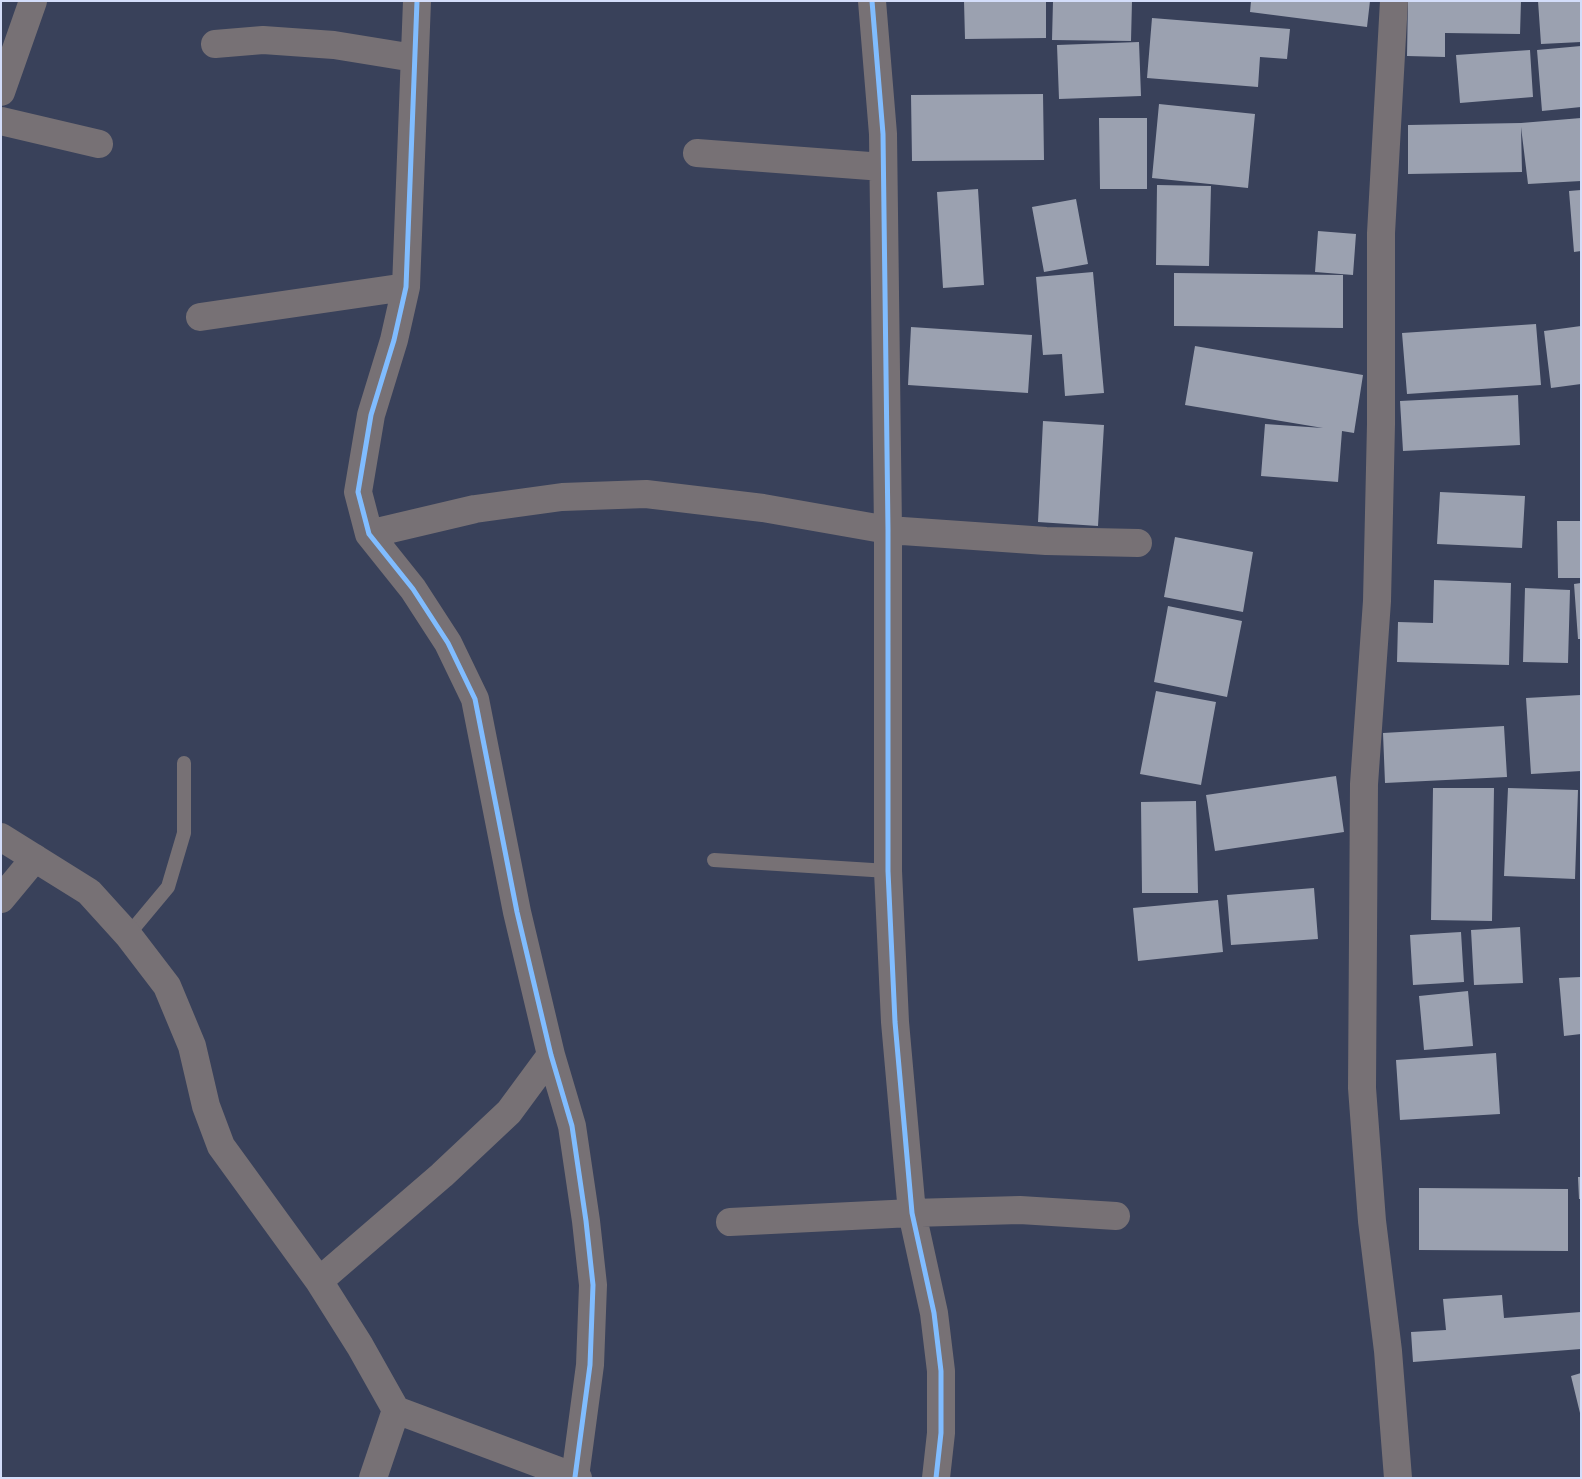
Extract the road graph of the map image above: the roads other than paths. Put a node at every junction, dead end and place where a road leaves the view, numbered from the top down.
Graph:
1 (33, 1) edge
2 (418, 1) edge
3 (872, 1) edge
4 (1394, 1) edge
5 (214, 44) dead end
6 (414, 58) junction
7 (1, 92) edge
8 (1, 121) edge
9 (99, 144) dead end
10 (697, 153) dead end
11 (883, 167) junction
12 (406, 287) junction
13 (200, 318) dead end
14 (888, 530) junction
15 (369, 534) junction
16 (1138, 543) dead end
17 (184, 763) dead end
18 (1, 838) edge
19 (35, 858) junction
20 (714, 860) dead end
21 (888, 871) junction
22 (1, 899) edge
23 (128, 935) junction
24 (551, 1055) junction
25 (912, 1213) junction
26 (1116, 1216) dead end
27 (730, 1222) dead end
28 (319, 1281) junction
29 (396, 1410) junction
30 (576, 1477) edge
31 (373, 1478) edge
32 (936, 1478) edge
33 (1398, 1478) edge

1 - 7 street
2 - 6 street
3 - 11 street
4 - 33 street
5 - 6 street
6 - 12 street
8 - 9 street
10 - 11 street
11 - 14 street
12 - 13 street
12 - 15 street
14 - 15 street
14 - 16 street
14 - 21 street
15 - 24 street
17 - 23 lane
18 - 19 street
19 - 22 street
19 - 23 street
20 - 21 lane
21 - 25 street
23 - 28 street
24 - 28 street
24 - 30 street
25 - 26 street
25 - 27 street
25 - 32 street
28 - 29 street
29 - 30 street
29 - 31 street

